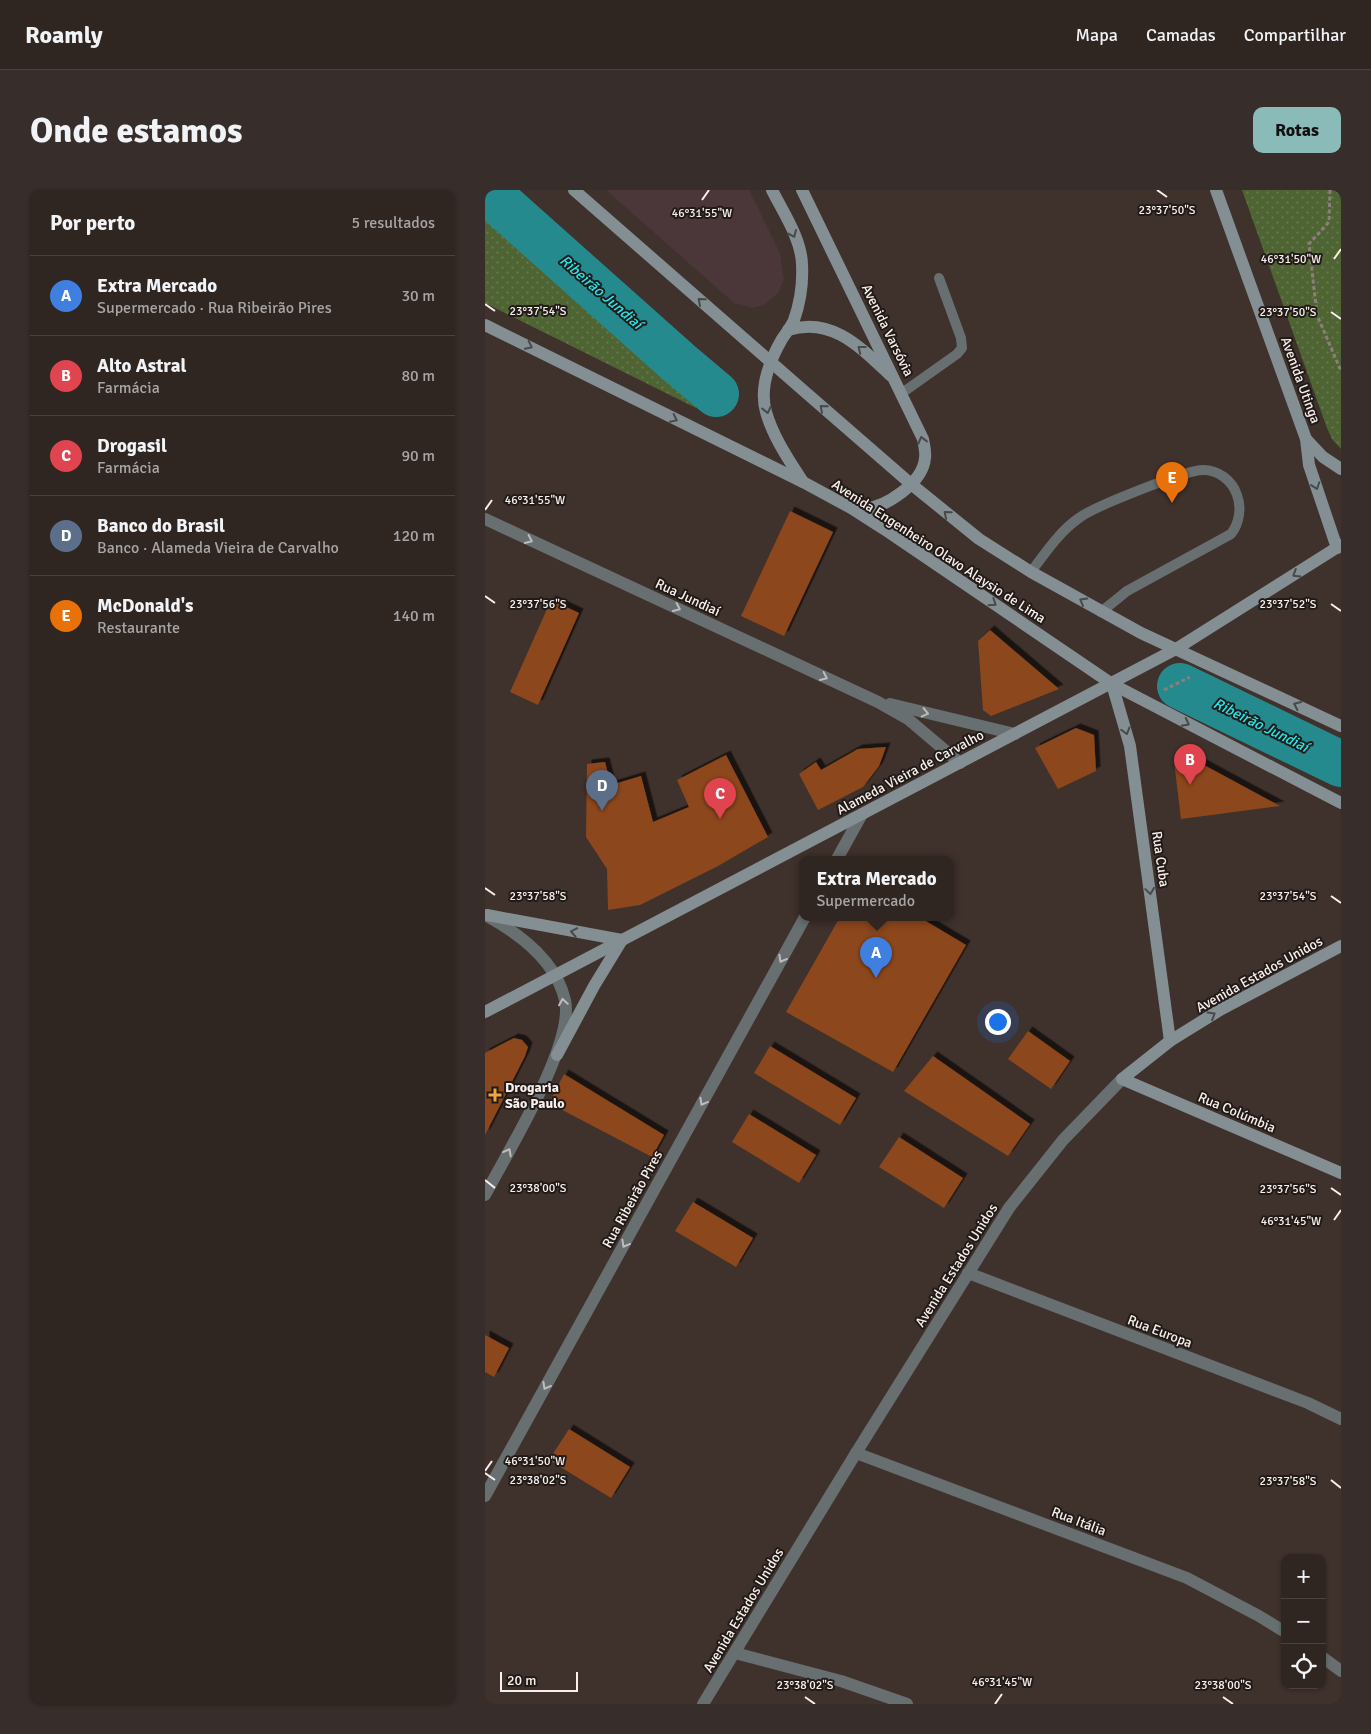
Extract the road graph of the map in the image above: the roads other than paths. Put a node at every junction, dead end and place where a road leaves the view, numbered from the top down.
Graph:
1 (575, 190) edge
2 (772, 190) edge
3 (802, 190) edge
4 (1216, 190) edge
5 (939, 278) dead end
6 (485, 325) edge
7 (789, 330) junction
8 (771, 363) junction
9 (899, 388) junction
10 (1307, 439) junction
11 (1341, 469) edge
12 (803, 482) junction
13 (911, 484) junction
14 (851, 508) junction
15 (485, 520) edge
16 (1339, 546) edge
17 (1031, 572) junction
18 (1101, 612) junction
19 (1176, 649) junction
20 (1112, 684) junction
21 (878, 702) junction
22 (1341, 726) edge
23 (1015, 734) junction
24 (959, 764) junction
25 (1341, 803) edge
26 (862, 814) junction
27 (839, 856) edge
28 (486, 915) edge
29 (803, 921) edge
30 (622, 940) junction
31 (1341, 946) edge
32 (555, 975) junction
33 (485, 1012) edge
34 (1170, 1041) junction
35 (557, 1055) junction
36 (1122, 1079) junction
37 (1341, 1173) edge
38 (485, 1195) edge
39 (968, 1273) junction
40 (1341, 1419) edge
41 (856, 1453) junction
42 (485, 1496) edge
43 (1281, 1630) edge
44 (735, 1653) junction
45 (1326, 1660) edge
46 (1341, 1671) edge
47 (703, 1704) edge
48 (907, 1704) edge

8 -> 1 main road
2 -> 7 main road
3 - 9 main road, Avenida Varsóvia
4 - 10 main road, Avenida Utinga
5 - 9 lane
6 -> 12 main road, Avenida Engenheiro Olavo Alaysio de Lima
7 - 8 main road
9 -> 7 main road
8 -> 12 main road
13 -> 8 main road
13 -> 9 main road, Avenida Varsóvia
10 - 11 main road, Avenida Utinga
10 -> 16 main road, Avenida Utinga
12 - 14 main road, Avenida Engenheiro Olavo Alaysio de Lima
13 - 14 main road
17 -> 13 main road
14 -> 20 main road, Avenida Engenheiro Olavo Alaysio de Lima
15 -> 21 street, Rua Jundiaí
16 -> 19 main road, Alameda Vieira de Carvalho
18 -> 17 main road
17 - 18 lane
18 - 19 main road
19 - 20 main road, Alameda Vieira de Carvalho
22 -> 19 main road
20 - 23 main road, Alameda Vieira de Carvalho
20 -> 25 main road, Avenida Engenheiro Olavo Alaysio de Lima
20 -> 34 main road, Rua Cuba
21 -> 23 street, Rua Jundiaí
21 - 24 street, Rua Jundiaí
23 - 24 main road, Alameda Vieira de Carvalho
24 - 26 main road, Alameda Vieira de Carvalho
26 - 27 street
26 - 30 main road, Alameda Vieira de Carvalho
30 -> 28 main road
28 - 32 street
29 -> 42 street, Rua Ribeirão Pires
30 - 32 main road, Alameda Vieira de Carvalho
30 - 35 main road
34 -> 31 main road, Avenida Estados Unidos
32 - 33 main road, Alameda Vieira de Carvalho
35 -> 32 street
34 - 36 main road, Avenida Estados Unidos
38 -> 35 street
36 - 37 main road, Rua Colúmbia
36 - 39 street, Avenida Estados Unidos
39 - 40 street, Rua Europa
39 - 41 street, Avenida Estados Unidos
41 - 43 street, Rua Itália
41 - 44 street, Avenida Estados Unidos
44 - 47 street, Avenida Estados Unidos
44 - 48 street
45 - 46 street

